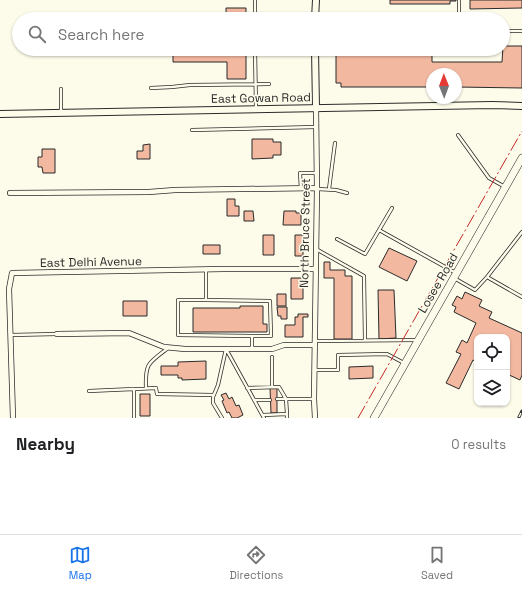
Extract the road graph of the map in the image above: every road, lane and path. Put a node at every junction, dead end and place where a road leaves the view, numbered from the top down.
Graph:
1 (255, 0) edge
2 (316, 0) edge
3 (459, 0) edge
4 (255, 12) edge
5 (315, 12) edge
6 (459, 12) edge
7 (510, 31) edge
8 (522, 31) edge
9 (255, 56) edge
10 (315, 56) edge
11 (256, 84) junction
12 (269, 84) dead end
13 (151, 88) dead end
14 (61, 89) dead end
15 (522, 106) edge
16 (316, 108) junction
17 (256, 109) junction
18 (61, 113) junction
19 (0, 114) edge
20 (316, 127) junction
21 (192, 130) dead end
22 (458, 135) dead end
23 (336, 143) dead end
24 (522, 158) edge
25 (317, 172) junction
26 (317, 188) junction
27 (505, 188) junction
28 (301, 189) junction
29 (329, 190) junction
30 (10, 193) dead end
31 (347, 193) dead end
32 (392, 208) dead end
33 (379, 230) junction
34 (522, 232) edge
35 (337, 239) dead end
36 (315, 248) junction
37 (315, 269) junction
38 (206, 270) junction
39 (455, 276) junction
40 (487, 277) junction
41 (522, 297) edge
42 (206, 300) junction
43 (57, 334) joint
44 (10, 335) junction
45 (252, 336) junction
46 (365, 340) junction
47 (418, 340) junction
48 (314, 343) junction
49 (169, 347) junction
50 (226, 349) junction
51 (252, 349) junction
52 (272, 357) dead end
53 (405, 364) junction
54 (314, 370) junction
55 (272, 387) junction
56 (146, 388) junction
57 (247, 388) junction
58 (134, 389) junction
59 (89, 391) dead end
60 (213, 395) junction
61 (277, 399) dead end
62 (314, 399) junction
63 (254, 400) junction
64 (270, 400) dead end
65 (286, 400) junction
66 (287, 414) junction
67 (264, 416) edge
68 (13, 418) edge
69 (134, 418) edge
70 (222, 418) edge
71 (287, 418) edge
72 (315, 418) edge
73 (374, 418) edge

1 - 4 lane
2 - 5 street
3 - 6 lane
7 - 8 lane
9 - 11 lane
10 - 16 street, North Bruce Street
11 - 12 lane
11 - 13 lane
11 - 17 lane
14 - 18 lane
15 - 16 street, East Gowan Road
16 - 17 street, East Gowan Road
16 - 20 street, North Bruce Street
17 - 18 street, East Gowan Road
18 - 19 street, East Gowan Road
20 - 21 lane
20 - 25 street, North Bruce Street
22 - 27 lane
23 - 29 lane
24 - 27 main road, Losee Road
25 - 26 street, North Bruce Street
25 - 28 lane
26 - 28 street
26 - 29 lane
26 - 36 street, North Bruce Street
27 - 39 main road, Losee Road
28 - 30 street
29 - 31 lane
32 - 33 lane
33 - 35 lane
33 - 39 lane
34 - 40 lane
36 - 37 street, North Bruce Street
36 - 46 lane
37 - 38 street, East Delhi Avenue
37 - 48 street, North Bruce Street
38 - 42 lane
38 - 44 street, East Delhi Avenue
39 - 40 lane
39 - 47 main road, Losee Road
40 - 41 lane
42 - 45 lane
42 - 45 lane
43 - 44 lane
43 - 49 street
44 - 68 street, East Delhi Avenue
45 - 51 lane
46 - 47 lane
46 - 48 lane
47 - 53 main road, Losee Road
48 - 51 street
48 - 54 street, North Bruce Street
49 - 50 street
49 - 56 lane
50 - 51 street
50 - 57 lane
50 - 60 lane
52 - 55 lane
53 - 54 lane
53 - 73 main road, Losee Road
54 - 62 street, North Bruce Street
55 - 57 lane
55 - 65 lane
56 - 58 lane
56 - 60 lane
57 - 63 lane
58 - 59 lane
58 - 69 lane
60 - 70 lane
61 - 65 lane
62 - 65 lane
62 - 72 street, North Bruce Street
63 - 64 lane
63 - 67 lane
65 - 66 lane
66 - 67 lane
66 - 71 lane

